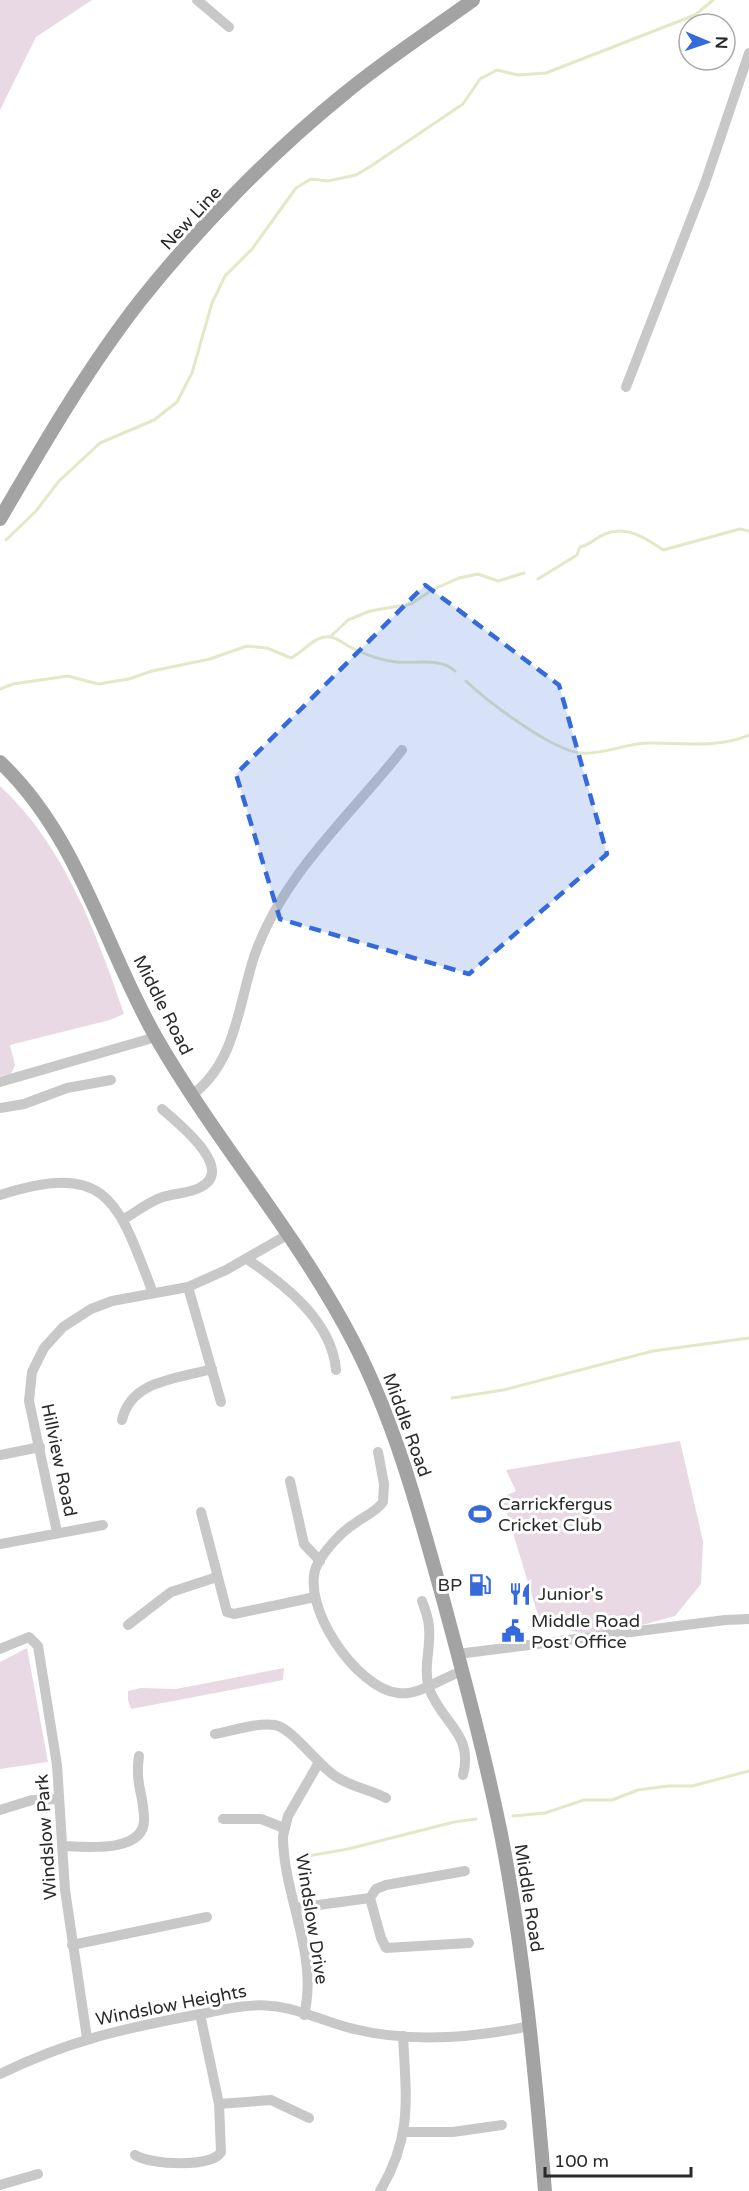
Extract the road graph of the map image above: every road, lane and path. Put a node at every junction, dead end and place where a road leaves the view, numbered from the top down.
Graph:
1 (197, 0) edge
2 (473, 0) edge
3 (229, 27) dead end
4 (749, 53) edge
5 (626, 387) dead end
6 (0, 519) edge
7 (402, 750) dead end
8 (0, 762) edge
9 (156, 1037) junction
10 (111, 1080) dead end
11 (0, 1082) edge
12 (192, 1095) junction
13 (0, 1108) edge
14 (162, 1109) dead end
15 (0, 1195) edge
16 (124, 1219) junction
17 (287, 1235) junction
18 (246, 1258) junction
19 (188, 1287) junction
20 (153, 1293) junction
21 (212, 1369) junction
22 (336, 1370) dead end
23 (221, 1402) dead end
24 (122, 1420) dead end
25 (40, 1447) junction
26 (378, 1452) dead end
27 (0, 1455) edge
28 (290, 1481) dead end
29 (201, 1512) dead end
30 (103, 1525) dead end
31 (57, 1532) junction
32 (0, 1544) edge
33 (320, 1561) junction
34 (217, 1577) junction
35 (315, 1597) junction
36 (422, 1601) dead end
37 (749, 1619) edge
38 (128, 1625) dead end
39 (0, 1649) edge
40 (458, 1654) junction
41 (463, 1671) junction
42 (428, 1685) junction
43 (215, 1734) dead end
44 (139, 1756) dead end
45 (318, 1764) junction
46 (464, 1775) dead end
47 (386, 1798) dead end
48 (59, 1799) junction
49 (0, 1810) edge
50 (223, 1819) dead end
51 (284, 1828) junction
52 (62, 1846) junction
53 (465, 1871) dead end
54 (370, 1898) junction
55 (296, 1908) junction
56 (207, 1917) dead end
57 (469, 1943) dead end
58 (72, 1945) junction
59 (200, 2014) junction
60 (304, 2015) junction
61 (530, 2026) junction
62 (403, 2036) junction
63 (87, 2038) junction
64 (0, 2074) edge
65 (219, 2104) junction
66 (309, 2118) dead end
67 (502, 2125) dead end
68 (404, 2132) junction
69 (135, 2155) dead end
70 (38, 2174) dead end
71 (0, 2185) edge
72 (380, 2191) edge
73 (545, 2191) edge

1 - 3 street
2 - 6 main road, New Line
4 - 5 street
7 - 12 street
8 - 9 main road, Middle Road
9 - 11 street
9 - 12 main road, Middle Road
10 - 13 street
12 - 17 main road, Middle Road
14 - 16 street
15 - 16 street
16 - 20 street
17 - 18 street, Hillview Road
17 - 40 main road, Middle Road
18 - 19 street, Hillview Road
18 - 22 street
19 - 20 street, Hillview Road
19 - 21 street
20 - 25 street, Hillview Road
21 - 23 street
21 - 24 street
25 - 27 street
25 - 31 street, Hillview Road
26 - 33 street
28 - 33 street
29 - 34 street
30 - 31 street, Hillview Road
31 - 32 street, Hillview Road
33 - 35 street
34 - 35 street
34 - 38 street
35 - 42 street
36 - 42 street
37 - 40 street
39 - 48 street, Windslow Park
40 - 41 main road, Middle Road
41 - 42 street
41 - 61 main road, Middle Road
42 - 46 street
43 - 45 street
44 - 52 street
45 - 47 street
45 - 51 street
48 - 49 street
48 - 52 street, Windslow Park
50 - 51 street
51 - 55 street, Windslow Drive
52 - 58 street, Windslow Park
53 - 54 street
54 - 55 street
54 - 57 street
55 - 60 street, Windslow Drive
56 - 58 street
58 - 63 street, Windslow Park
59 - 60 street, Windslow Heights
59 - 63 street, Windslow Heights
59 - 65 street
60 - 62 street, Windslow Heights
61 - 62 street, Windslow Heights
61 - 73 main road, Middle Road
62 - 68 street
63 - 64 street, Windslow Heights
65 - 66 street
65 - 69 street
67 - 68 street
68 - 72 street
70 - 71 street

